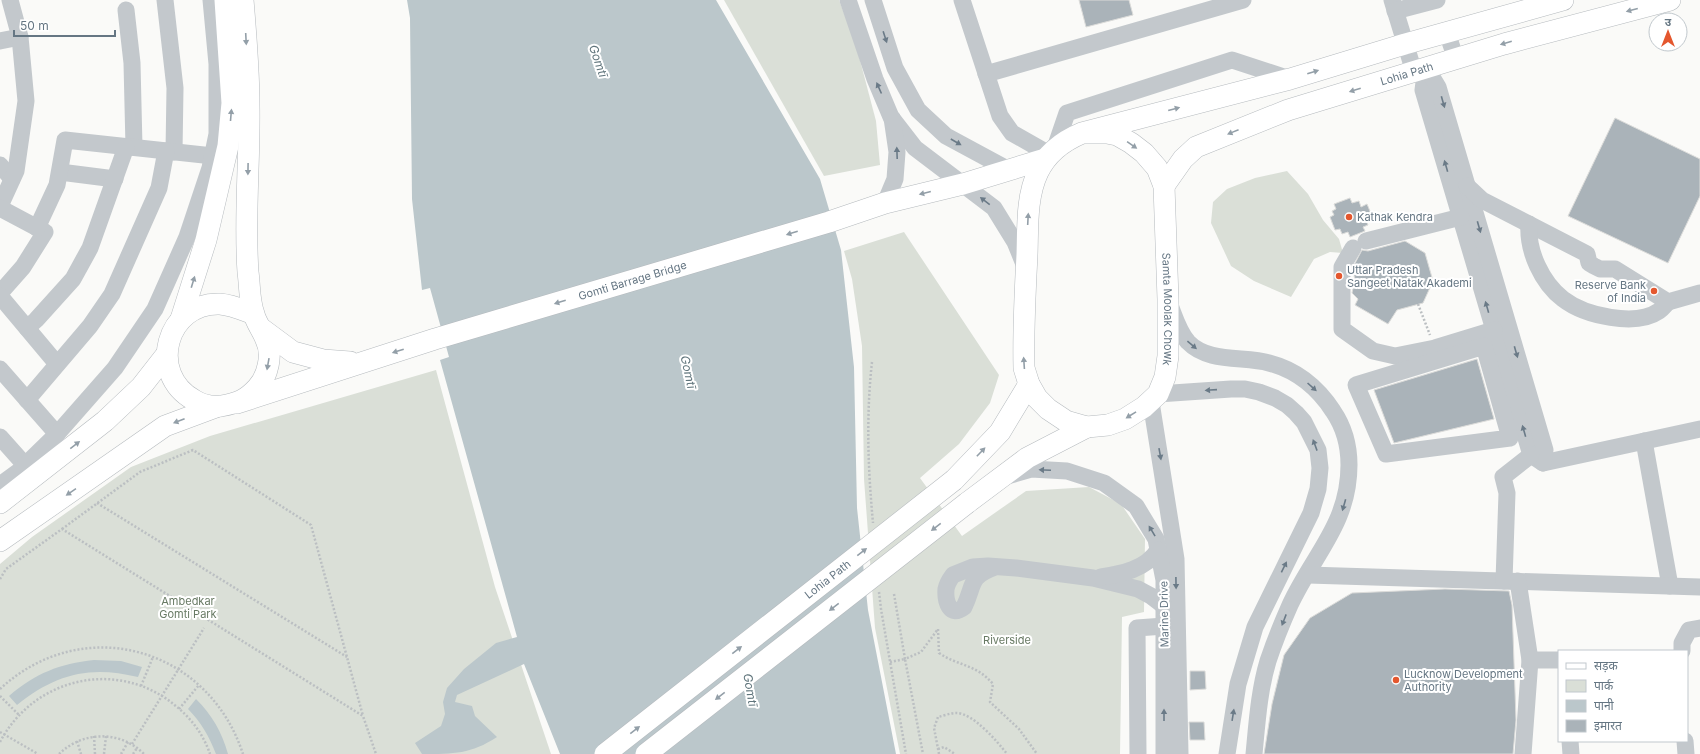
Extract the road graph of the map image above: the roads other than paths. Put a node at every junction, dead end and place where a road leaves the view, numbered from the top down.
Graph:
1 (10, 0) edge
2 (165, 0) edge
3 (211, 0) edge
4 (225, 0) edge
5 (243, 0) edge
6 (848, 0) edge
7 (873, 0) edge
8 (962, 0) edge
9 (1243, 0) edge
10 (1437, 0) edge
11 (1563, 0) edge
12 (1670, 0) edge
13 (1393, 6) edge
14 (126, 10) dead end
15 (1447, 32) junction
16 (20, 37) junction
17 (0, 41) edge
18 (1405, 44) junction
19 (1456, 59) junction
20 (1420, 70) junction
21 (986, 74) junction
22 (1290, 79) junction
23 (891, 117) junction
24 (1082, 133) junction
25 (130, 147) junction
26 (170, 151) junction
27 (1050, 154) junction
28 (212, 156) junction
29 (0, 165) edge
30 (1009, 170) junction
31 (60, 172) junction
32 (12, 179) junction
33 (115, 180) junction
34 (963, 184) junction
35 (1164, 186) junction
36 (1460, 188) junction
37 (885, 203) junction
38 (0, 207) edge
39 (1461, 217) junction
40 (1529, 224) junction
41 (37, 228) junction
42 (1026, 269) junction
43 (1700, 293) edge
44 (0, 294) edge
45 (1168, 299) junction
46 (1668, 302) junction
47 (181, 319) junction
48 (258, 322) junction
49 (27, 328) junction
50 (1494, 330) junction
51 (166, 355) junction
52 (359, 363) junction
53 (57, 364) junction
54 (0, 369) edge
55 (1029, 384) junction
56 (1154, 398) junction
57 (27, 400) junction
58 (237, 403) junction
59 (216, 407) junction
60 (1087, 427) junction
61 (1700, 429) edge
62 (57, 434) junction
63 (0, 437) edge
64 (1510, 438) joint
65 (1644, 441) junction
66 (1537, 459) junction
67 (25, 465) junction
68 (1000, 478) junction
69 (0, 485) edge
70 (0, 503) edge
71 (0, 541) edge
72 (1158, 550) junction
73 (995, 567) dead end
74 (1308, 575) junction
75 (1093, 578) junction
76 (1511, 581) junction
77 (1670, 586) junction
78 (1700, 587) edge
79 (1164, 606) junction
80 (1164, 626) junction
81 (1700, 628) edge
82 (1682, 650) edge
83 (1530, 660) junction
84 (1558, 660) edge
85 (1570, 742) edge
86 (1685, 742) edge
87 (604, 754) edge
88 (646, 754) edge
89 (1138, 754) edge
90 (1164, 754) edge
91 (1180, 754) edge
92 (1227, 754) edge
93 (1254, 754) edge
94 (1523, 754) edge
95 (1571, 754) edge
96 (1686, 754) edge

1 - 16 street
2 - 26 street
3 - 28 street
47 -> 4 main road
5 -> 48 main road
23 -> 6 street
7 -> 30 street
8 - 21 street
9 - 21 street
10 - 13 street
11 - 15 main road
12 -> 19 main road, Lohia Path
13 - 18 street
14 - 25 street
15 - 18 main road
15 - 19 street
16 - 17 street
16 - 32 street
18 - 20 street
22 -> 18 main road
19 - 20 main road, Lohia Path
20 -> 35 main road, Lohia Path
20 - 36 street
21 - 27 street
24 -> 22 main road
22 - 27 street
23 - 34 street
37 -> 23 street
24 - 27 main road, Samta Moolak Chowk
24 -> 35 main road, Samta Moolak Chowk
25 - 26 street
25 - 31 street
25 - 33 street
26 - 28 street
26 - 53 street
27 - 30 main road, Gomti Barrage Bridge
42 -> 27 main road, Samta Moolak Chowk
28 - 62 street
29 - 32 street
30 - 34 main road, Gomti Barrage Bridge
31 - 33 street
31 - 41 street
32 - 38 street
33 - 49 street
34 -> 37 main road, Gomti Barrage Bridge
42 -> 34 street
35 - 45 main road, Samta Moolak Chowk
36 - 39 street
36 - 40 street
36 -> 66 street
37 -> 52 main road, Gomti Barrage Bridge
38 - 41 street
50 -> 39 street
39 - 50 street
40 - 46 street
40 - 46 street
41 - 44 street
55 -> 42 main road, Samta Moolak Chowk
43 - 46 street
44 - 49 street
45 - 56 main road, Samta Moolak Chowk
45 -> 74 street
47 - 48 main road
47 - 51 main road
48 - 52 main road
48 -> 58 main road
49 - 53 street
66 -> 50 street
51 - 59 main road
70 -> 51 main road
52 - 58 main road, Gomti Barrage Bridge
53 - 57 street
54 - 57 street
55 - 60 main road, Samta Moolak Chowk
87 -> 55 main road, Lohia Path, bridge
56 -> 60 main road, Samta Moolak Chowk
56 -> 91 street, Marine Drive
92 -> 56 street
57 - 62 street
58 - 59 main road
59 -> 71 main road
60 - 68 main road
61 - 65 street
62 - 67 street
63 - 67 street
64 - 64 street
65 - 66 street
65 - 77 street
66 - 76 street
67 - 69 street
72 -> 68 street, Marine Drive
68 -> 88 main road, bridge
72 - 75 street
72 - 79 street, Marine Drive
73 - 75 street
74 - 76 street
74 -> 93 street
75 - 79 street
76 - 77 street
76 - 83 street
77 - 78 street
79 - 80 street, Marine Drive
80 - 89 street
90 -> 80 street, Marine Drive
81 - 82 street
83 - 84 street
83 - 94 street
85 - 95 street
86 - 96 street

